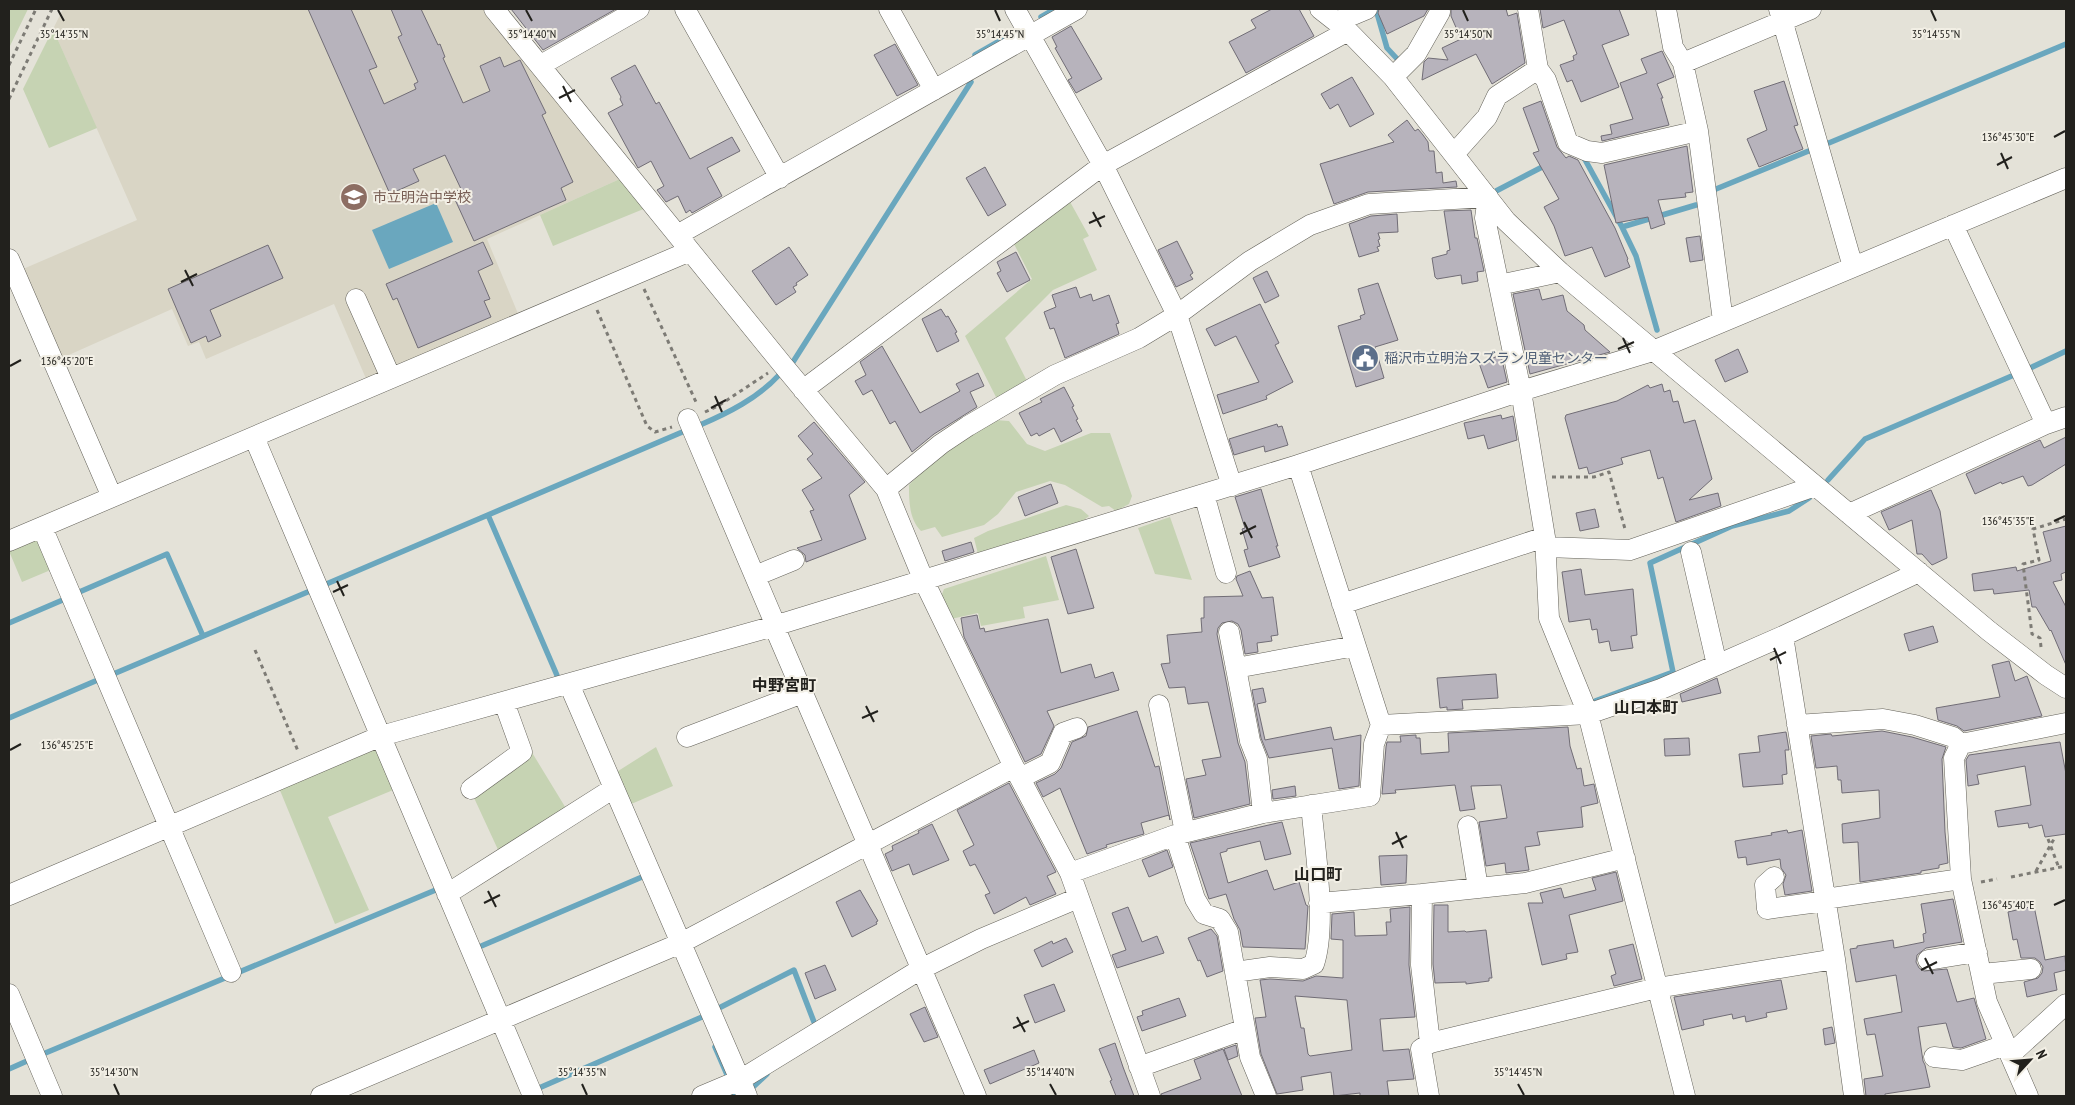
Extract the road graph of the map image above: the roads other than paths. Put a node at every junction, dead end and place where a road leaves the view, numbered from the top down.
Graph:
1 (494, 9) edge
2 (639, 9) edge
3 (685, 9) edge
4 (889, 9) edge
5 (1015, 9) edge
6 (1077, 9) edge
7 (1320, 9) edge
8 (1367, 9) edge
9 (1528, 9) edge
10 (1666, 9) edge
11 (1811, 9) edge
12 (1440, 12) dead end
13 (1781, 15) edge
14 (1342, 27) junction
15 (1030, 36) junction
16 (1682, 63) junction
17 (541, 65) junction
18 (1538, 69) junction
19 (1393, 77) junction
20 (934, 90) junction
21 (1698, 131) junction
22 (1454, 154) junction
23 (1103, 166) junction
24 (780, 178) junction
25 (2066, 178) edge
26 (1488, 197) junction
27 (1953, 225) junction
28 (684, 243) junction
29 (9, 259) edge
30 (1853, 267) junction
31 (1560, 272) junction
32 (1499, 285) junction
33 (356, 299) dead end
34 (1178, 315) junction
35 (1724, 322) junction
36 (1653, 351) junction
37 (391, 378) junction
38 (803, 390) junction
39 (1521, 391) junction
40 (695, 416) road end
41 (2058, 423) edge
42 (254, 437) junction
43 (1298, 466) junction
44 (1232, 486) junction
45 (1815, 486) junction
46 (886, 489) junction
47 (1204, 494) junction
48 (112, 497) junction
49 (1849, 514) junction
50 (42, 527) junction
51 (9, 541) edge
52 (1546, 542) junction
53 (1691, 552) dead end
54 (794, 560) dead end
55 (1919, 572) junction
56 (1226, 573) dead end
57 (755, 576) junction
58 (924, 581) junction
59 (1342, 604) junction
60 (775, 626) junction
61 (1229, 632) dead end
62 (1783, 636) junction
63 (1356, 646) junction
64 (1717, 665) junction
65 (1236, 668) junction
66 (569, 684) junction
67 (2066, 688) edge
68 (803, 693) junction
69 (504, 702) junction
70 (1159, 705) dead end
71 (1588, 714) junction
72 (2066, 723) edge
73 (1381, 725) junction
74 (1797, 725) junction
75 (1077, 728) dead end
76 (381, 736) junction
77 (687, 736) dead end
78 (1961, 744) junction
79 (1017, 772) junction
80 (614, 788) junction
81 (472, 789) dead end
82 (1311, 805) junction
83 (1263, 813) junction
84 (170, 826) junction
85 (1468, 826) dead end
86 (1180, 834) junction
87 (868, 845) junction
88 (1625, 858) junction
89 (1070, 873) junction
90 (1774, 877) dead end
91 (1961, 879) junction
92 (1478, 888) junction
93 (447, 894) junction
94 (1422, 894) junction
95 (9, 895) edge
96 (1078, 898) junction
97 (1825, 900) junction
98 (1319, 903) junction
99 (681, 944) junction
100 (1977, 952) junction
101 (1835, 959) junction
102 (1928, 960) dead end
103 (921, 969) junction
104 (2031, 969) dead end
105 (231, 972) dead end
106 (1235, 972) junction
107 (1982, 974) junction
108 (1657, 988) junction
109 (9, 994) edge
110 (2066, 1004) edge
111 (500, 1020) junction
112 (1245, 1029) junction
113 (1430, 1043) junction
114 (2007, 1050) junction
115 (1934, 1057) dead end
116 (1139, 1067) junction
117 (744, 1088) edge
118 (52, 1096) edge
119 (321, 1096) edge
120 (533, 1096) edge
121 (702, 1096) edge
122 (976, 1096) edge
123 (1149, 1096) edge
124 (1266, 1096) edge
125 (1430, 1096) edge
126 (1685, 1096) edge
127 (1854, 1096) edge
128 (2027, 1096) edge

1 - 17 street
2 - 17 street
3 - 24 street
4 - 20 street
5 - 15 street
6 - 15 street
7 - 14 street
8 - 14 street
9 - 18 street
10 - 16 street
11 - 13 street
12 - 19 street
13 - 16 street
13 - 30 street
14 - 19 street
14 - 23 street
15 - 20 street
15 - 23 street
16 - 21 street
17 - 28 street
18 - 21 street
18 - 22 street
19 - 22 street
20 - 24 street
21 - 35 street
22 - 26 street
23 - 34 street
23 - 38 street
24 - 28 street
25 - 27 street
26 - 31 street
26 - 32 street
26 - 34 street
27 - 30 street
27 - 41 street
28 - 37 street
28 - 38 street
29 - 48 street
30 - 35 street
31 - 32 street
31 - 36 street
32 - 39 street
33 - 37 street
34 - 44 street
34 - 46 street
35 - 36 street
36 - 39 street
36 - 45 street
37 - 42 street
38 - 46 street
39 - 43 street
39 - 52 street
40 - 57 street
41 - 49 street
42 - 48 street
42 - 76 street
43 - 44 street
43 - 59 street
44 - 47 street
45 - 49 street
45 - 52 street
46 - 58 street
47 - 56 street
47 - 58 street
48 - 50 street
49 - 55 street
50 - 51 street
50 - 84 street
52 - 59 street
52 - 71 street
53 - 64 street
54 - 57 street
55 - 62 street
55 - 67 street
57 - 60 street
58 - 60 street
58 - 79 street
59 - 63 street
60 - 66 street
60 - 68 street
61 - 65 street
62 - 64 street
62 - 74 street
63 - 65 street
63 - 73 street
64 - 71 street
65 - 83 street
66 - 69 street
66 - 80 street
68 - 77 street
68 - 87 street
69 - 76 street
69 - 81 street
70 - 86 street
71 - 73 street
71 - 88 street
72 - 78 street
73 - 82 street
74 - 78 street
74 - 97 street
75 - 79 street
76 - 84 street
76 - 93 street
78 - 91 street
79 - 87 street
79 - 89 street
80 - 93 street
80 - 99 street
82 - 83 street
82 - 98 street
83 - 86 street
84 - 95 street
84 - 105 street
85 - 92 street
86 - 89 street
86 - 106 street
87 - 99 street
87 - 103 street
88 - 92 street
88 - 108 street
89 - 96 street
90 - 97 street
91 - 97 street
91 - 100 street
92 - 94 street
93 - 111 street
94 - 98 street
94 - 113 street
96 - 103 street
96 - 116 street
97 - 101 street
98 - 106 street
99 - 111 street
99 - 117 street
100 - 102 street
100 - 107 street
101 - 108 street
101 - 127 street
103 - 117 street
103 - 122 street
104 - 107 street
106 - 112 street
107 - 114 street
108 - 113 street
108 - 126 street
109 - 118 street
110 - 114 street
111 - 119 street
111 - 120 street
112 - 116 street
112 - 124 street
113 - 125 street
114 - 115 street
114 - 128 street
116 - 123 street
117 - 121 street

